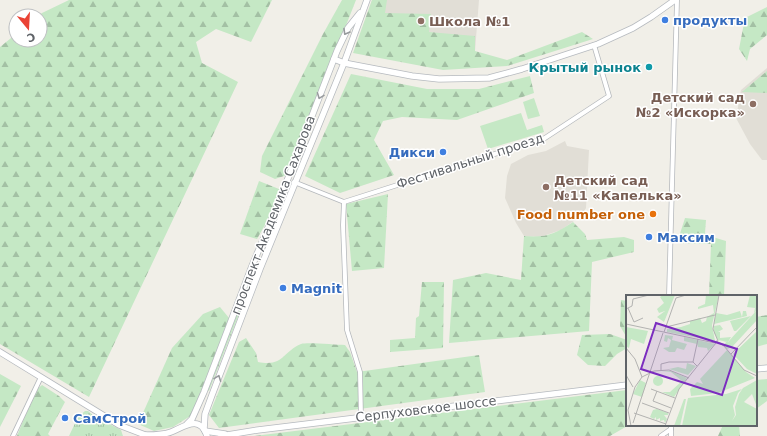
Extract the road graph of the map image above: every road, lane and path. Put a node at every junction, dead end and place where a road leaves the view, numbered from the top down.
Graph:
1 (367, 0) edge
2 (676, 0) edge
3 (364, 8) junction
4 (594, 45) junction
5 (334, 59) junction
6 (344, 62) junction
7 (310, 122) junction
8 (318, 125) junction
9 (294, 182) junction
10 (280, 199) junction
11 (287, 201) junction
12 (344, 202) junction
13 (252, 266) junction
14 (260, 269) junction
15 (669, 295) edge
16 (0, 352) edge
17 (767, 368) edge
18 (757, 369) edge
19 (41, 377) junction
20 (626, 385) edge
21 (204, 392) junction
22 (212, 395) junction
23 (360, 417) junction
24 (187, 424) junction
25 (671, 427) edge
26 (180, 428) junction
27 (205, 432) edge
28 (147, 435) edge
29 (223, 435) edge
30 (13, 436) edge
31 (176, 436) edge
32 (661, 436) edge
33 (671, 436) edge

1 - 3 street, проспект Академика Сахарова
2 - 4 street
2 - 15 street
3 -> 5 street, проспект Академика Сахарова
3 - 6 street, проспект Академика Сахарова
4 - 6 street
4 - 12 street, Фестивальный проезд
5 - 6 street
5 -> 7 street, проспект Академика Сахарова
6 - 8 street, проспект Академика Сахарова
7 - 8 street
7 - 10 street, проспект Академика Сахарова
8 - 9 street, проспект Академика Сахарова
9 - 11 street, проспект Академика Сахарова
9 - 12 street
10 - 11 street
10 - 13 street, проспект Академика Сахарова
11 - 14 street, проспект Академика Сахарова
12 - 23 street
13 - 14 street
13 - 21 street, проспект Академика Сахарова
22 -> 14 street, проспект Академика Сахарова
16 - 19 street
17 - 18 street
19 - 28 street
19 - 30 street
20 - 23 street, Серпуховское шоссе
21 - 22 street
21 - 24 street, проспект Академика Сахарова
22 - 27 street, проспект Академика Сахарова
23 - 29 street, Серпуховское шоссе
24 - 26 street
24 - 27 street, Серпуховское шоссе
25 - 32 street
25 - 33 street
26 - 28 street
26 - 31 street
27 - 29 street, Серпуховское шоссе

